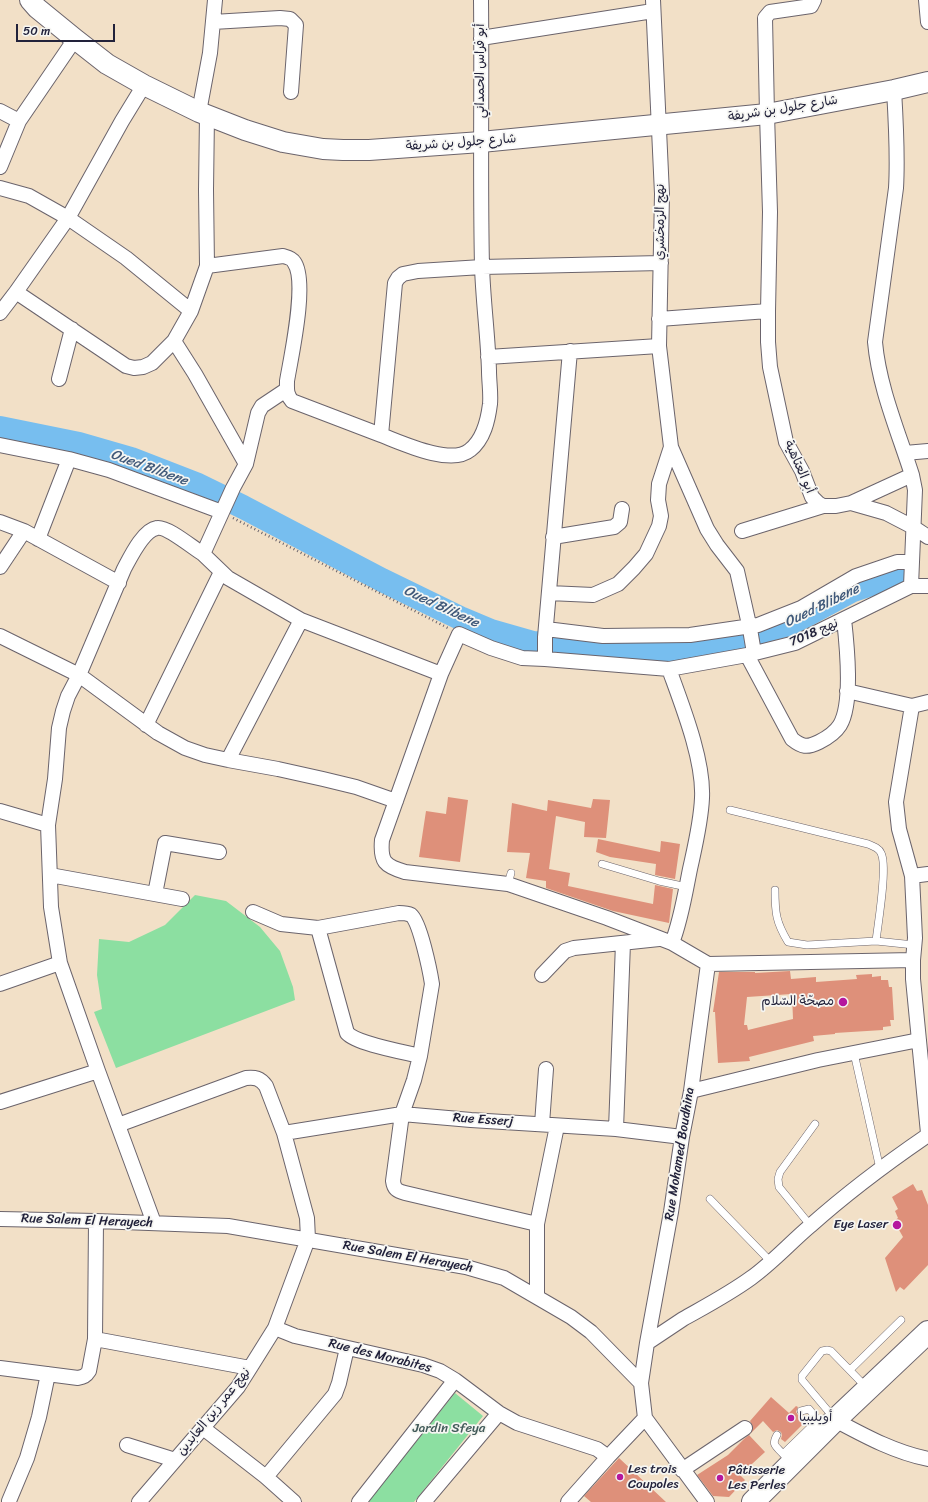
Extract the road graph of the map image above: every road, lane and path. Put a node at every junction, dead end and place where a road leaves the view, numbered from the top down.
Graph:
1 (30, 0) edge
2 (215, 0) edge
3 (481, 0) edge
4 (814, 0) edge
5 (926, 0) edge
6 (653, 6) edge
7 (213, 22) junction
8 (928, 22) edge
9 (481, 38) junction
10 (75, 39) junction
11 (928, 82) edge
12 (144, 85) junction
13 (894, 90) junction
14 (291, 92) dead end
15 (0, 111) edge
16 (203, 114) junction
17 (767, 114) junction
18 (19, 121) junction
19 (659, 125) junction
20 (481, 142) junction
21 (0, 167) edge
22 (0, 188) edge
23 (68, 218) junction
24 (661, 263) junction
25 (207, 266) junction
26 (482, 267) junction
27 (16, 292) junction
28 (192, 311) junction
29 (768, 311) junction
30 (0, 313) edge
31 (659, 319) junction
32 (72, 329) junction
33 (174, 341) junction
34 (659, 346) junction
35 (570, 351) junction
36 (488, 357) junction
37 (59, 379) dead end
38 (286, 390) junction
39 (381, 435) junction
40 (0, 445) edge
41 (671, 447) junction
42 (928, 452) edge
43 (905, 453) junction
44 (69, 459) junction
45 (246, 464) junction
46 (912, 475) junction
47 (850, 503) junction
48 (823, 506) junction
49 (224, 509) junction
50 (622, 509) dead end
51 (0, 522) edge
52 (914, 527) junction
53 (24, 531) junction
54 (742, 531) dead end
55 (553, 537) junction
56 (928, 537) edge
57 (38, 539) junction
58 (203, 554) junction
59 (911, 562) junction
60 (0, 567) edge
61 (221, 572) junction
62 (119, 583) junction
63 (910, 586) junction
64 (928, 586) edge
65 (549, 593) junction
66 (844, 619) junction
67 (301, 620) junction
68 (750, 627) junction
69 (546, 633) junction
70 (459, 634) junction
71 (0, 636) edge
72 (751, 652) junction
73 (545, 657) junction
74 (670, 669) junction
75 (441, 674) junction
76 (79, 675) junction
77 (847, 691) junction
78 (928, 702) edge
79 (912, 706) junction
80 (146, 725) junction
81 (228, 760) junction
82 (396, 801) junction
83 (730, 810) dead end
84 (0, 811) edge
85 (48, 825) junction
86 (219, 852) dead end
87 (602, 864) dead end
88 (928, 874) edge
89 (50, 875) junction
90 (912, 876) junction
91 (687, 887) junction
92 (775, 890) dead end
93 (155, 894) junction
94 (182, 899) dead end
95 (253, 912) dead end
96 (318, 928) junction
97 (666, 941) junction
98 (876, 941) junction
99 (622, 943) junction
100 (914, 945) junction
101 (913, 960) junction
102 (60, 963) junction
103 (708, 964) junction
104 (542, 975) dead end
105 (0, 984) edge
106 (919, 1040) junction
107 (854, 1053) junction
108 (420, 1056) junction
109 (546, 1069) dead end
110 (98, 1071) junction
111 (691, 1091) junction
112 (0, 1102) edge
113 (402, 1114) junction
114 (542, 1124) junction
115 (815, 1124) dead end
116 (118, 1125) junction
117 (557, 1126) junction
118 (616, 1129) junction
119 (284, 1133) junction
120 (928, 1134) edge
121 (682, 1136) junction
122 (880, 1169) junction
123 (710, 1199) dead end
124 (0, 1219) edge
125 (96, 1220) junction
126 (154, 1223) junction
127 (537, 1224) junction
128 (810, 1226) junction
129 (308, 1239) junction
130 (771, 1262) junction
131 (537, 1296) junction
132 (901, 1320) dead end
133 (274, 1328) junction
134 (927, 1332) edge
135 (95, 1339) junction
136 (647, 1343) junction
137 (347, 1348) junction
138 (0, 1368) edge
139 (250, 1368) junction
140 (850, 1370) junction
141 (48, 1374) junction
142 (455, 1380) junction
143 (640, 1383) junction
144 (868, 1388) junction
145 (801, 1411) dead end
146 (499, 1413) junction
147 (645, 1418) junction
148 (827, 1422) junction
149 (203, 1428) junction
150 (744, 1428) dead end
151 (777, 1435) dead end
152 (127, 1445) dead end
153 (608, 1457) junction
154 (787, 1459) junction
155 (928, 1459) edge
156 (175, 1460) junction
157 (682, 1470) junction
158 (266, 1477) junction
159 (6, 1499) edge
160 (139, 1502) edge
161 (294, 1502) edge
162 (359, 1502) edge
163 (424, 1502) edge
164 (568, 1502) edge
165 (707, 1502) edge
166 (753, 1502) edge

1 - 10 main road, شارع جلول بن شريفة
2 - 7 street
3 - 9 street, أبو فراس الحمداني
4 - 17 street, أبو العتاهية
5 - 8 street
6 - 9 street
6 - 19 street, نهج الزمخشري
7 - 14 street
7 - 16 street
9 - 20 street, أبو فراس الحمداني
10 - 12 main road, شارع جلول بن شريفة
10 - 18 street
11 - 13 main road, شارع جلول بن شريفة
12 - 16 main road, شارع جلول بن شريفة
12 - 23 street
13 - 17 main road, شارع جلول بن شريفة
13 - 43 street
15 - 18 street
16 - 20 main road, شارع جلول بن شريفة
16 - 25 street
17 - 19 main road, شارع جلول بن شريفة
17 - 29 street, أبو العتاهية
18 - 21 street
19 - 20 main road, شارع جلول بن شريفة
19 - 24 street, نهج الزمخشري
20 - 26 street, أبو فراس الحمداني
22 - 23 street
23 - 27 street
23 - 28 street
24 - 26 street
24 - 31 street, نهج الزمخشري
25 - 28 street
25 - 38 street
26 - 36 street, أبو فراس الحمداني
26 - 39 street
27 - 30 street
27 - 32 street
28 - 33 street
29 - 31 street
29 - 48 street, أبو العتاهية
31 - 34 street, نهج الزمخشري
32 - 33 street
32 - 37 street
33 - 45 street
34 - 35 street
34 - 41 street
35 - 36 street
35 - 55 street
36 - 39 street, أبو فراس الحمداني
38 - 39 street, أبو فراس الحمداني
38 - 45 street
40 - 44 street
41 - 65 street
41 - 68 street
42 - 43 street
43 - 46 street
44 - 49 street
44 - 57 street
45 - 49 street
46 - 47 street
46 - 52 street
47 - 48 street, أبو العتاهية
47 - 52 street, أبو العتاهية
48 - 54 street
49 - 58 street
49 - 70 path
50 - 55 street
51 - 53 street
52 - 56 street, أبو العتاهية
52 - 59 street
53 - 57 street
53 - 60 street
55 - 65 street
57 - 62 street
58 - 61 street
58 - 62 street
59 - 63 street
59 - 68 street
61 - 67 street
61 - 80 street
62 - 76 street
63 - 64 street, نهج 7018
63 - 66 street, نهج 7018
65 - 69 street
66 - 72 street, نهج 7018
66 - 77 street
67 - 75 street
67 - 81 street
68 - 69 street
68 - 72 street
69 - 73 street
70 - 73 street, نهج 7018
70 - 75 street
71 - 76 street
72 - 74 street, نهج 7018
72 - 77 street
73 - 74 street, نهج 7018
74 - 91 street
75 - 82 street
76 - 80 street
76 - 85 street
77 - 79 street
78 - 79 street
79 - 90 street
80 - 81 street
81 - 82 street
82 - 97 street
83 - 98 lane
84 - 85 street
85 - 89 street
86 - 93 street
87 - 91 lane
88 - 90 street
89 - 93 street
89 - 102 street
90 - 100 street
91 - 97 street
92 - 98 lane
93 - 94 street
95 - 96 street
96 - 108 street
96 - 108 street
97 - 99 street
97 - 103 street
98 - 100 lane
99 - 104 street
99 - 118 street
100 - 101 street
101 - 103 street
101 - 106 street
102 - 105 street
102 - 110 street
103 - 111 street, Rue Mohamed Boudhina
106 - 107 street
106 - 120 street
107 - 111 street
107 - 122 lane
108 - 113 street
109 - 114 street
110 - 112 street
110 - 116 street
111 - 121 street, Rue Mohamed Boudhina
113 - 114 street, Rue Esserj
113 - 119 street, Rue Esserj
113 - 127 street
114 - 117 street, Rue Esserj
115 - 128 lane
116 - 119 street, نهج عمر زين العابدين
116 - 126 street
117 - 118 street, Rue Esserj
117 - 127 street
118 - 121 street, Rue Esserj
119 - 129 street, نهج عمر زين العابدين
120 - 122 street
121 - 136 street, Rue Mohamed Boudhina
122 - 128 street
123 - 130 lane
124 - 125 street, Rue Salem El Herayech
125 - 126 street, Rue Salem El Herayech
125 - 135 street
126 - 129 street, Rue Salem El Herayech
127 - 131 street
128 - 130 street
129 - 131 street, Rue Salem El Herayech
129 - 133 street, نهج عمر زين العابدين
130 - 136 street
131 - 143 street, Rue Salem El Herayech
132 - 140 lane
133 - 137 street, Rue des Morabites
133 - 139 street, نهج عمر زين العابدين
134 - 144 main road
135 - 139 street
135 - 141 street
136 - 143 street, Rue Mohamed Boudhina
137 - 142 street, Rue des Morabites
137 - 158 street
138 - 141 street
139 - 149 street, نهج عمر زين العابدين
140 - 144 lane
140 - 148 lane
141 - 159 street
142 - 146 street, Rue des Morabites
142 - 162 street
143 - 147 street
144 - 148 main road
145 - 148 lane
146 - 153 street, Rue des Morabites
146 - 163 street
147 - 153 street
147 - 157 street
148 - 154 main road
148 - 155 street
149 - 156 street, نهج عمر زين العابدين
149 - 158 street
150 - 157 street
151 - 154 lane
152 - 156 street
153 - 164 street
154 - 166 main road
156 - 160 street, نهج عمر زين العابدين
157 - 165 street
158 - 161 street

